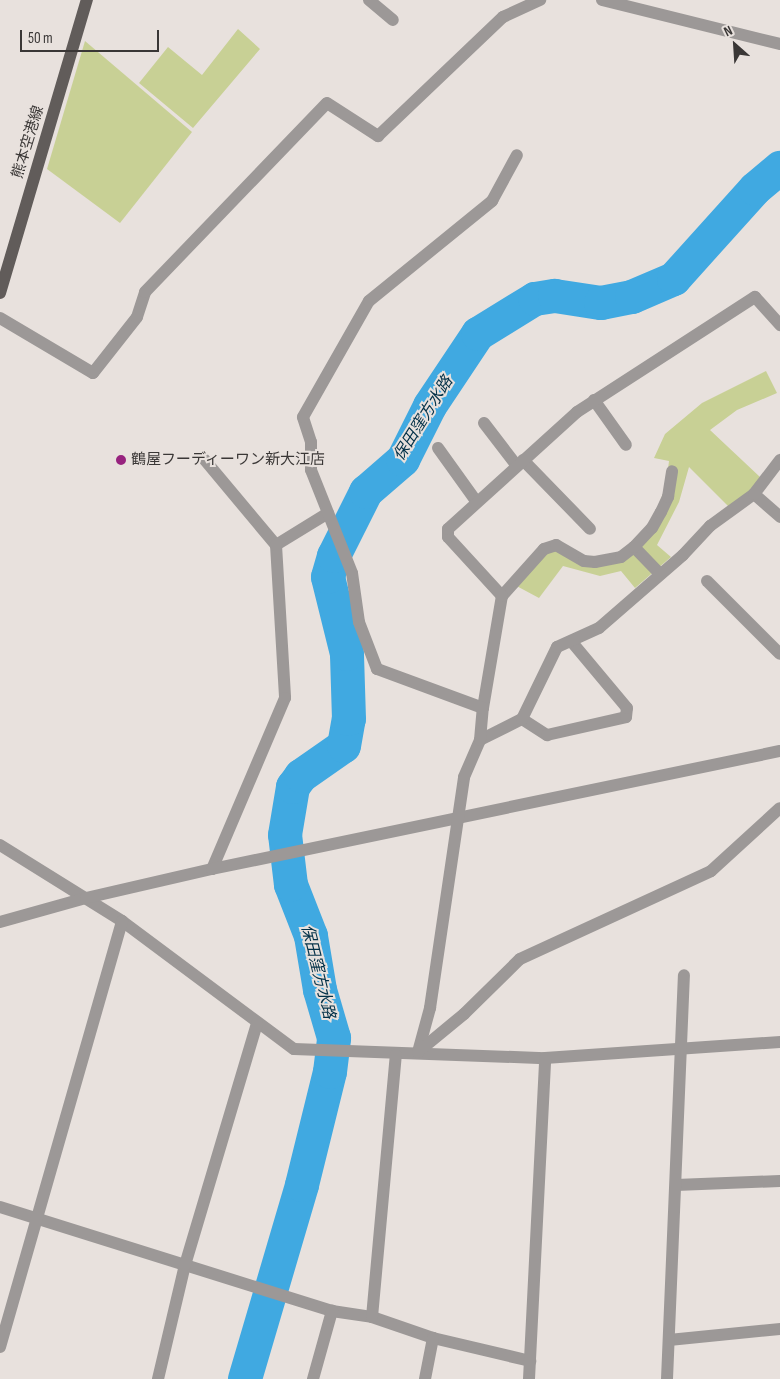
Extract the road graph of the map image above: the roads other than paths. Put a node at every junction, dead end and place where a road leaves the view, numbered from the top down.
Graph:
1 (88, 0) edge
2 (369, 0) edge
3 (540, 0) edge
4 (602, 0) edge
5 (393, 20) dead end
6 (780, 44) edge
7 (517, 155) dead end
8 (0, 293) edge
9 (0, 318) edge
10 (780, 325) edge
11 (594, 400) junction
12 (484, 423) dead end
13 (626, 445) dead end
14 (438, 448) dead end
15 (204, 459) dead end
16 (780, 460) edge
17 (520, 463) junction
18 (672, 471) dead end
19 (754, 494) junction
20 (476, 501) junction
21 (328, 513) junction
22 (780, 517) edge
23 (590, 529) dead end
24 (276, 545) junction
25 (634, 547) junction
26 (660, 574) junction
27 (707, 581) dead end
28 (502, 596) junction
29 (571, 641) junction
30 (780, 654) edge
31 (482, 708) junction
32 (522, 720) junction
33 (480, 740) junction
34 (780, 752) edge
35 (780, 808) edge
36 (458, 819) junction
37 (0, 845) edge
38 (212, 869) junction
39 (86, 898) junction
40 (122, 920) junction
41 (0, 922) edge
42 (684, 974) dead end
43 (257, 1024) junction
44 (780, 1042) edge
45 (680, 1049) junction
46 (418, 1052) junction
47 (396, 1055) junction
48 (545, 1058) junction
49 (780, 1181) edge
50 (676, 1185) junction
51 (0, 1207) edge
52 (37, 1218) junction
53 (185, 1264) junction
54 (332, 1311) junction
55 (372, 1317) junction
56 (780, 1329) edge
57 (433, 1338) junction
58 (669, 1340) junction
59 (0, 1347) edge
60 (530, 1361) junction
61 (158, 1379) edge
62 (313, 1379) edge
63 (425, 1379) edge
64 (529, 1379) edge
65 (667, 1379) edge

1 - 8 main road, 熊本空港線
2 - 5 street
3 - 9 street
4 - 6 street
7 - 21 street
10 - 11 street
11 - 13 street
11 - 17 street
12 - 17 street
14 - 20 street
15 - 24 street
16 - 19 street
17 - 20 street
17 - 23 street
18 - 25 street
19 - 22 street
19 - 26 street
20 - 28 street
21 - 24 street
21 - 31 street
24 - 38 street
25 - 26 street
25 - 28 street
26 - 29 street
27 - 30 street
28 - 31 street
29 - 32 street
29 - 32 street
31 - 33 street
32 - 33 street
33 - 36 street
34 - 36 street
35 - 46 street
36 - 38 street
36 - 46 street
37 - 39 street
38 - 39 street
39 - 40 street
39 - 41 street
40 - 43 street
40 - 52 street
42 - 45 street
43 - 47 street
43 - 53 street
44 - 45 street
45 - 48 street
45 - 50 street
46 - 47 street
46 - 48 street
47 - 55 street
48 - 60 street
49 - 50 street
50 - 58 street
51 - 52 street
52 - 53 street
52 - 59 street
53 - 54 street
53 - 61 street
54 - 55 street
54 - 62 street
55 - 57 street
56 - 58 street
57 - 60 street
57 - 63 street
58 - 65 street
60 - 64 street

